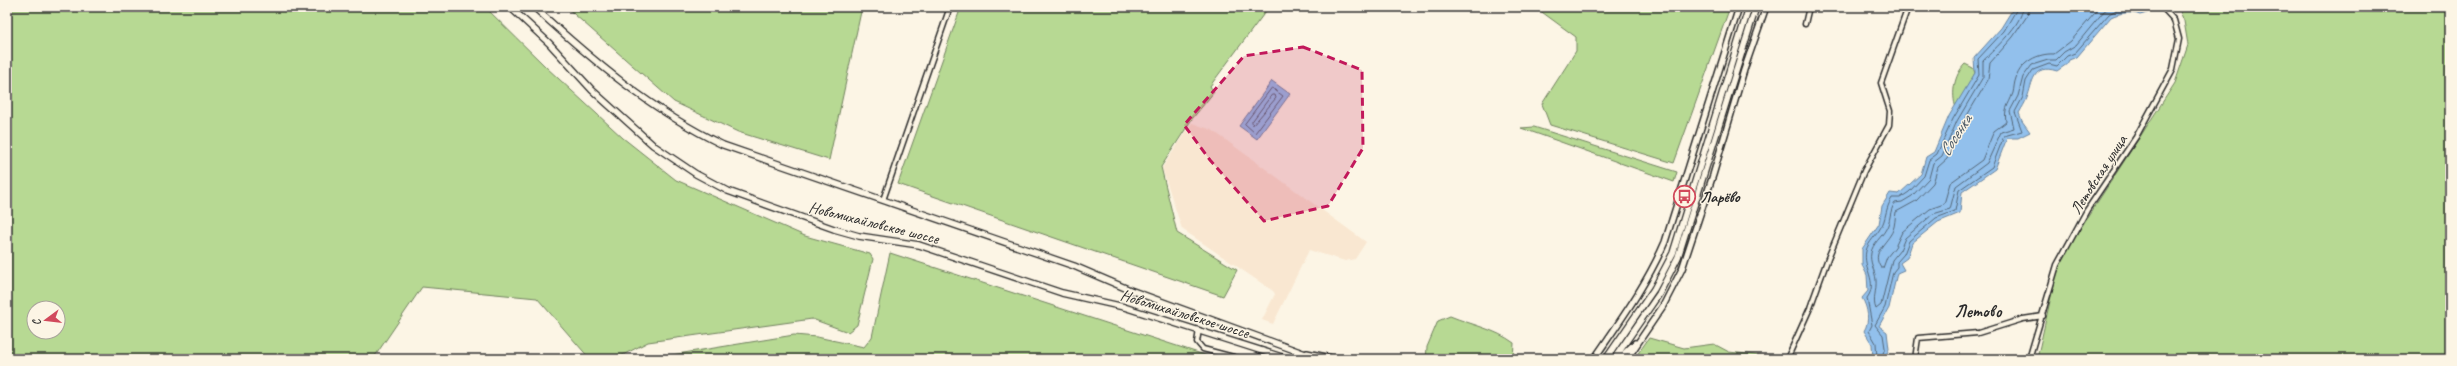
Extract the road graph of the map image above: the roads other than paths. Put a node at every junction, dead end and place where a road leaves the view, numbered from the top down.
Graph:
1 (510, 7) edge
2 (534, 7) edge
3 (950, 7) edge
4 (1739, 7) edge
5 (1749, 7) edge
6 (1756, 7) edge
7 (1766, 7) edge
8 (1809, 7) edge
9 (1908, 7) edge
10 (2162, 7) edge
11 (1805, 24) dead end
12 (883, 200) junction
13 (2043, 316) junction
14 (1199, 330) junction
15 (1643, 336) junction
16 (1297, 350) junction
17 (1241, 359) edge
18 (1288, 359) edge
19 (1319, 359) edge
20 (1336, 359) edge
21 (1594, 359) edge
22 (1606, 359) edge
23 (1614, 359) edge
24 (1618, 359) edge
25 (1627, 359) edge
26 (1787, 359) edge
27 (1915, 359) edge
28 (2029, 359) edge

1 - 14 main road, Новомихайловское шоссе
2 - 12 main road, Новомихайловское шоссе
3 - 12 street
4 - 21 street
5 - 22 main road
6 - 23 main road
7 - 15 street
8 - 11 street
9 - 26 street
10 - 13 street, Летовская улица
12 - 16 main road, Новомихайловское шоссе
13 - 27 street
13 - 28 street, Летовская улица
14 - 17 street
14 - 18 main road, Новомихайловское шоссе
15 - 24 street
15 - 25 street
16 - 19 main road, Новомихайловское шоссе
16 - 20 street

